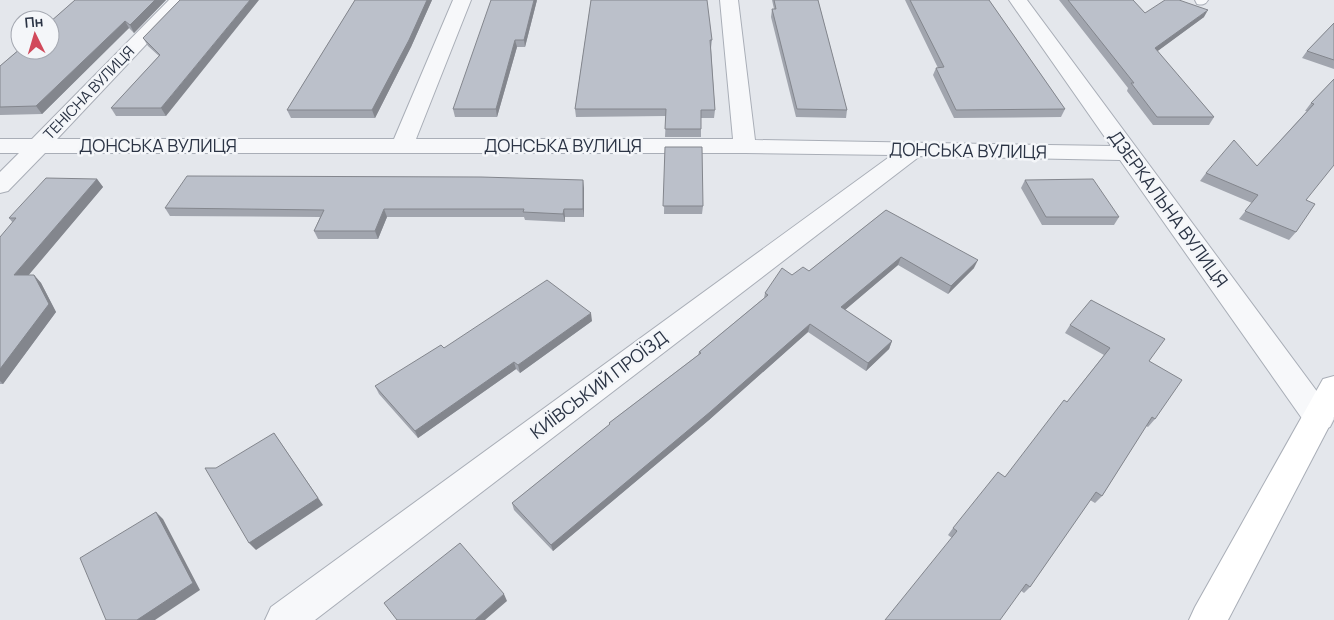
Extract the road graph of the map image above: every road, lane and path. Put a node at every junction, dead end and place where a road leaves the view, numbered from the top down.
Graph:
1 (179, 0) edge
2 (462, 0) edge
3 (729, 0) edge
4 (1018, 0) edge
5 (0, 146) edge
6 (38, 146) junction
7 (402, 146) junction
8 (745, 146) junction
9 (914, 150) junction
10 (1126, 153) junction
11 (0, 186) edge
12 (1334, 388) edge
13 (1319, 418) junction
14 (284, 620) edge
15 (1208, 620) edge

1 - 6 street, ТЕНІСНА ВУЛИЦЯ
2 - 7 street
3 - 8 street
4 - 10 street, ДЗЕРКАЛЬНА ВУЛИЦЯ
5 - 6 street, ДОНСЬКА ВУЛИЦЯ
6 - 7 street, ДОНСЬКА ВУЛИЦЯ
6 - 11 street, ТЕНІСНА ВУЛИЦЯ
7 - 8 street, ДОНСЬКА ВУЛИЦЯ
8 - 9 street, ДОНСЬКА ВУЛИЦЯ
9 - 10 street, ДОНСЬКА ВУЛИЦЯ
9 - 14 street, КИЇВСЬКИЙ ПРОЇЗД
10 - 13 street, ДЗЕРКАЛЬНА ВУЛИЦЯ
12 - 13 main road
13 - 15 main road

